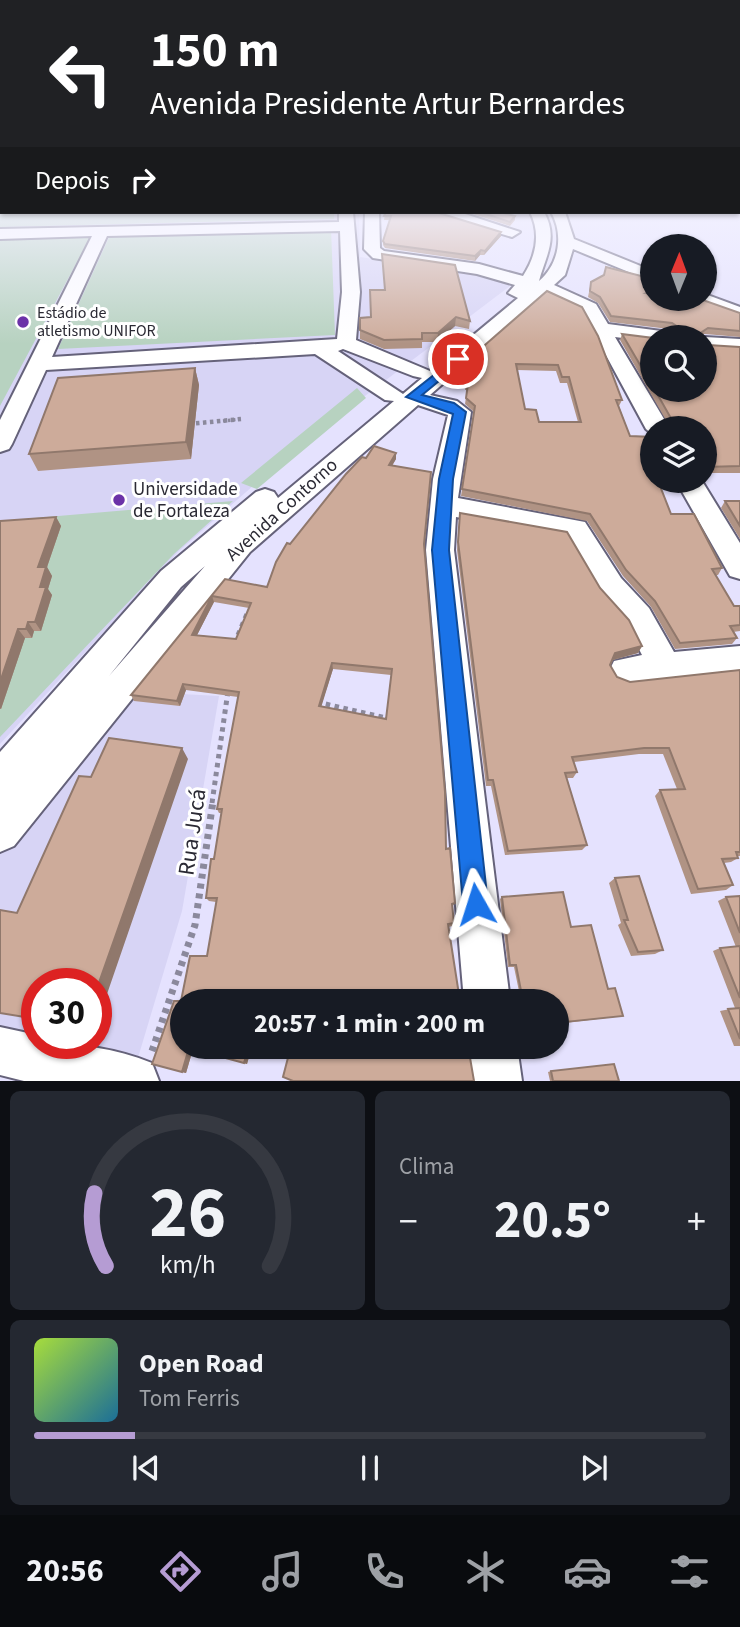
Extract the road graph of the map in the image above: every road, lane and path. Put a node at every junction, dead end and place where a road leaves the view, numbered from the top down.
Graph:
1 (96, 242) edge
2 (348, 242) edge
3 (372, 242) edge
4 (500, 242) edge
5 (544, 242) edge
6 (569, 242) edge
7 (570, 242) edge
8 (479, 269) junction
9 (640, 272) edge
10 (535, 285) junction
11 (718, 305) edge
12 (740, 314) edge
13 (599, 329) junction
14 (640, 334) edge
15 (717, 344) edge
16 (740, 345) edge
17 (333, 346) junction
18 (38, 364) junction
19 (408, 386) junction
20 (650, 416) edge
21 (241, 419) dead end
22 (187, 424) edge
23 (0, 444) edge
24 (696, 493) edge
25 (445, 505) junction
26 (740, 568) edge
27 (251, 604) edge
28 (236, 642) edge
29 (740, 660) edge
30 (665, 667) junction
31 (626, 671) dead end
32 (229, 682) edge
33 (310, 701) edge
34 (405, 723) edge
35 (0, 781) edge
36 (0, 832) edge
37 (486, 989) edge
38 (0, 1051) edge
39 (494, 1059) edge
40 (142, 1068) edge
41 (497, 1081) edge

1 - 18 street
2 - 17 street
3 - 8 street
4 - 8 street
5 - 10 street, Avenida Contorno
6 - 10 street, Avenida Contorno
7 - 9 street
8 - 10 street
10 - 13 street
10 - 19 street, Avenida Contorno
11 - 12 street
13 - 14 street
13 - 20 street
15 - 16 street
17 - 18 street
17 - 19 street
17 - 19 street
18 - 23 street
19 - 25 street
19 - 35 street, Avenida Contorno
19 - 36 street, Avenida Contorno
21 - 22 path
24 - 26 street
25 - 30 street
25 - 37 street
27 - 28 path
29 - 30 street
30 - 31 street
32 - 40 path, Rua Jucá
33 - 34 path
38 - 40 street
39 - 41 street

